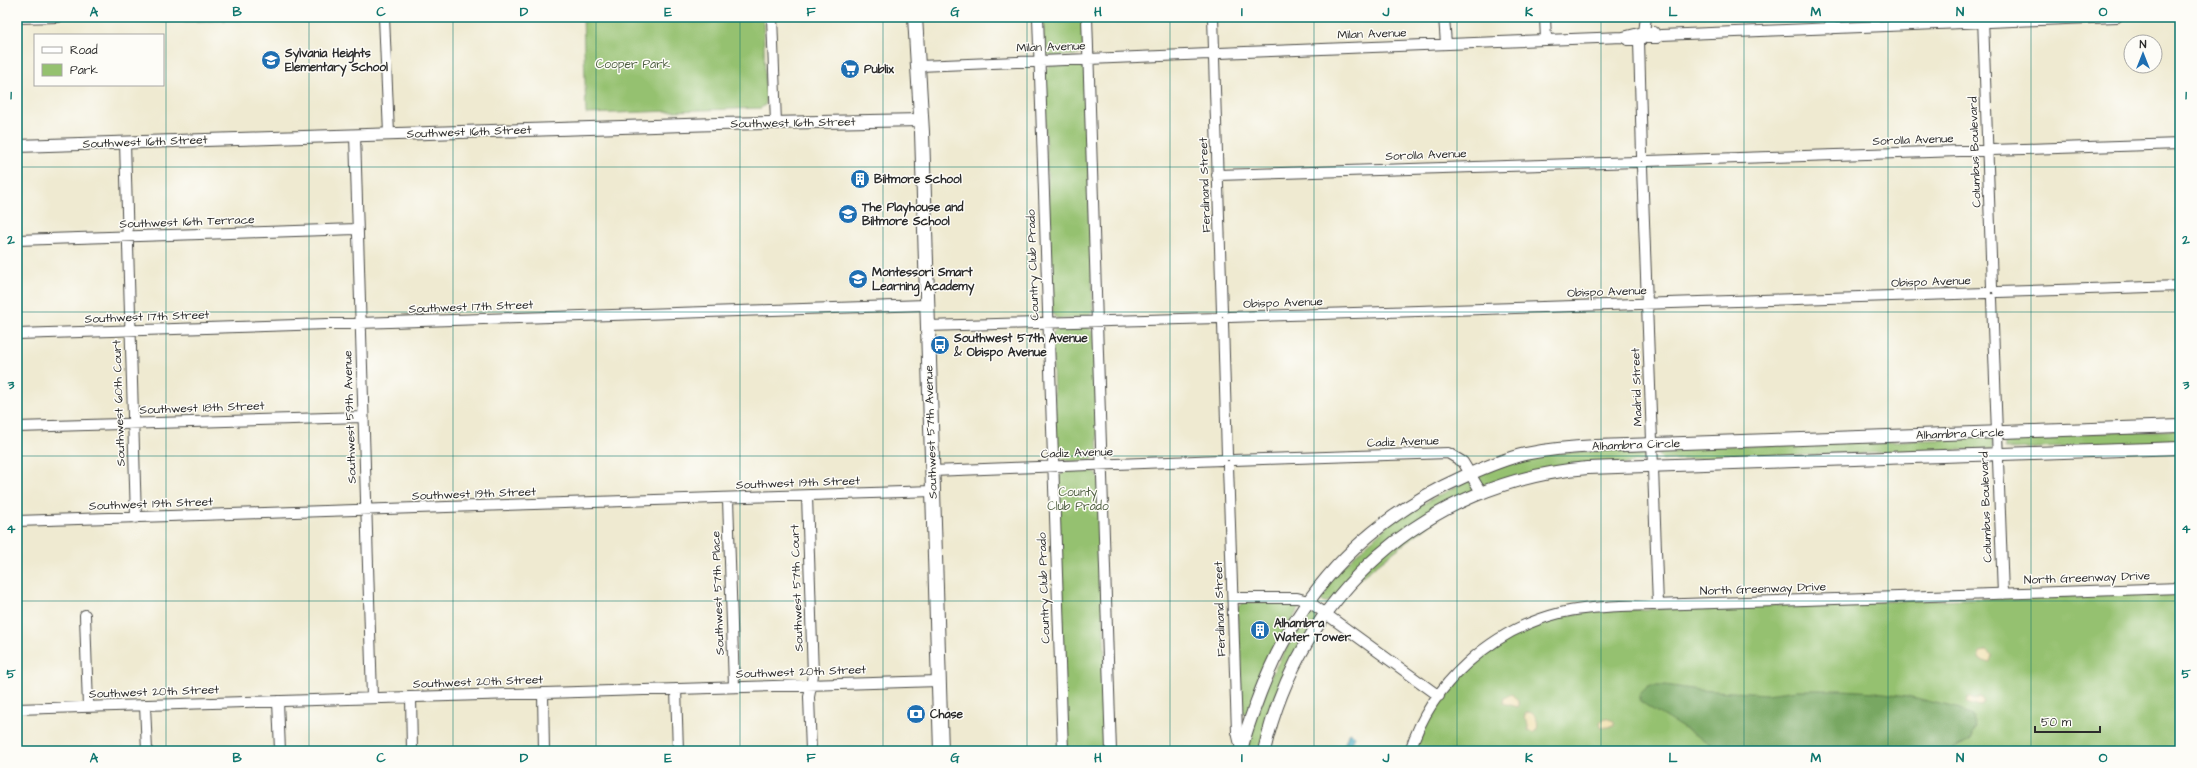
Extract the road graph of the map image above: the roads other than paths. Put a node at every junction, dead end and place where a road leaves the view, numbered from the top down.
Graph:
1 (58, 17) edge
2 (384, 17) edge
3 (772, 17) edge
4 (916, 17) edge
5 (1038, 17) edge
6 (1087, 17) edge
7 (1213, 17) edge
8 (1444, 17) edge
9 (1545, 17) edge
10 (1646, 17) edge
11 (1830, 17) edge
12 (2117, 17) edge
13 (17, 18) edge
14 (2089, 18) edge
15 (1983, 20) edge
16 (1831, 28) junction
17 (1642, 36) junction
18 (1546, 40) junction
19 (1446, 44) junction
20 (1214, 53) junction
21 (1088, 59) junction
22 (1040, 61) junction
23 (919, 66) junction
24 (921, 120) junction
25 (776, 123) junction
26 (389, 134) junction
27 (355, 135) junction
28 (125, 143) junction
29 (2180, 144) edge
30 (17, 146) edge
31 (1988, 150) junction
32 (1642, 161) junction
33 (1217, 175) junction
34 (357, 229) junction
35 (128, 236) junction
36 (17, 240) edge
37 (2180, 286) edge
38 (1992, 293) junction
39 (1647, 304) junction
40 (926, 305) junction
41 (1223, 317) junction
42 (1098, 322) junction
43 (1048, 323) junction
44 (360, 324) junction
45 (927, 326) junction
46 (130, 330) junction
47 (17, 334) edge
48 (363, 417) junction
49 (133, 424) junction
50 (2180, 426) edge
51 (17, 427) edge
52 (1997, 432) junction
53 (1652, 444) junction
54 (2180, 448) edge
55 (1998, 454) junction
56 (1228, 460) junction
57 (1102, 465) junction
58 (1652, 465) junction
59 (1053, 466) junction
60 (932, 471) junction
61 (1470, 474) junction
62 (933, 492) junction
63 (1481, 492) junction
64 (807, 496) junction
65 (728, 499) junction
66 (365, 511) junction
67 (136, 518) junction
68 (17, 521) edge
69 (2180, 588) edge
70 (2003, 594) junction
71 (1233, 598) junction
72 (1308, 601) junction
73 (1658, 605) junction
74 (1325, 613) junction
75 (85, 615) dead end
76 (939, 681) junction
77 (811, 685) junction
78 (734, 687) junction
79 (676, 689) junction
80 (543, 693) junction
81 (1439, 696) junction
82 (411, 697) junction
83 (372, 698) junction
84 (278, 701) junction
85 (145, 705) junction
86 (88, 707) junction
87 (17, 709) edge
88 (1242, 750) edge
89 (146, 751) edge
90 (280, 751) edge
91 (412, 751) edge
92 (544, 751) edge
93 (678, 751) edge
94 (811, 751) edge
95 (941, 751) edge
96 (1063, 751) edge
97 (1111, 751) edge
98 (1264, 751) edge
99 (1410, 751) edge

1 - 13 street
2 - 26 street
3 - 25 street
4 - 23 main road, Southwest 57th Avenue
5 - 22 street, Country Club Prado
6 - 21 street
7 - 20 street, Ferdinand Street
8 - 19 street
9 - 18 street
10 - 17 street, Madrid Street
11 - 16 street
12 - 14 street, Milan Avenue
14 - 15 street, Milan Avenue
15 - 16 street, Milan Avenue
15 - 31 street, Columbus Boulevard
16 - 17 street, Milan Avenue
17 - 18 street, Milan Avenue
17 - 32 street, Madrid Street
18 - 19 street, Milan Avenue
19 - 20 street, Milan Avenue
20 - 21 street, Milan Avenue
20 - 33 street, Ferdinand Street
21 - 22 street, Milan Avenue
21 - 42 street
22 - 23 street, Milan Avenue
22 - 43 street, Country Club Prado
23 - 24 main road, Southwest 57th Avenue
24 - 25 street, Southwest 16th Street
24 - 40 main road, Southwest 57th Avenue
25 - 26 street, Southwest 16th Street
26 - 27 street, Southwest 16th Street
27 - 28 street, Southwest 16th Street
27 - 34 street, Southwest 59th Avenue
28 - 30 street, Southwest 16th Street
28 - 35 street, Southwest 60th Court
29 - 31 street, Sorolla Avenue
31 - 32 street, Sorolla Avenue
31 - 38 street, Columbus Boulevard
32 - 33 street, Sorolla Avenue
32 - 39 street, Madrid Street
33 - 41 street, Ferdinand Street
34 - 35 street, Southwest 16th Terrace
34 - 44 street, Southwest 59th Avenue
35 - 36 street, Southwest 16th Terrace
35 - 46 street, Southwest 60th Court
37 - 38 street, Obispo Avenue
38 - 39 street, Obispo Avenue
38 - 52 street, Columbus Boulevard
39 - 41 street, Obispo Avenue
39 - 53 street, Madrid Street
40 - 44 street, Southwest 17th Street
40 - 45 main road, Southwest 57th Avenue
41 - 42 street, Obispo Avenue
41 - 56 street, Ferdinand Street
42 - 43 street, Obispo Avenue
42 - 57 street
43 - 45 street, Obispo Avenue
43 - 59 street, Country Club Prado
44 - 46 street, Southwest 17th Street
44 - 48 street, Southwest 59th Avenue
45 - 60 main road, Southwest 57th Avenue
46 - 47 street, Southwest 17th Street
46 - 49 street, Southwest 60th Court
48 - 49 street, Southwest 18th Street
48 - 66 street, Southwest 59th Avenue
49 - 51 street, Southwest 18th Street
49 - 67 street, Southwest 60th Court
50 - 52 street, Alhambra Circle
52 - 53 street, Alhambra Circle
52 - 55 street, Columbus Boulevard
53 - 58 street, Madrid Street
53 - 61 street, Alhambra Circle
54 - 55 street, Alhambra Circle
55 - 58 street, Alhambra Circle
55 - 70 street, Columbus Boulevard
56 - 57 street, Cadiz Avenue
56 - 61 street, Cadiz Avenue
56 - 71 street, Ferdinand Street
57 - 59 street, Cadiz Avenue
57 - 97 street
58 - 63 street, Alhambra Circle
58 - 73 street, Madrid Street
59 - 60 street, Cadiz Avenue
59 - 96 street, Country Club Prado
60 - 62 main road, Southwest 57th Avenue
61 - 63 street, Cadiz Avenue
61 - 72 street, Alhambra Circle
62 - 64 street, Southwest 19th Street
62 - 76 main road, Southwest 57th Avenue
63 - 74 street, Alhambra Circle
64 - 65 street, Southwest 19th Street
64 - 77 street, Southwest 57th Court
65 - 66 street, Southwest 19th Street
65 - 78 street, Southwest 57th Place
66 - 67 street, Southwest 19th Street
66 - 83 street, Southwest 59th Avenue
67 - 68 street, Southwest 19th Street
69 - 70 street, North Greenway Drive
70 - 73 street, North Greenway Drive
71 - 72 street
71 - 88 street, Ferdinand Street
72 - 74 street
72 - 88 street, Alhambra Circle
73 - 81 street, North Greenway Drive
74 - 81 street
74 - 98 street, Alhambra Circle
75 - 86 street
76 - 77 street, Southwest 20th Street
76 - 95 main road, Southwest 57th Avenue
77 - 78 street, Southwest 20th Street
77 - 94 street, Southwest 57th Court
78 - 79 street, Southwest 20th Street
79 - 80 street, Southwest 20th Street
79 - 93 street
80 - 82 street, Southwest 20th Street
80 - 92 street
81 - 99 street, North Greenway Drive
82 - 83 street, Southwest 20th Street
82 - 91 street
83 - 84 street, Southwest 20th Street
84 - 85 street, Southwest 20th Street
84 - 90 street
85 - 86 street, Southwest 20th Street
85 - 89 street
86 - 87 street, Southwest 20th Street

